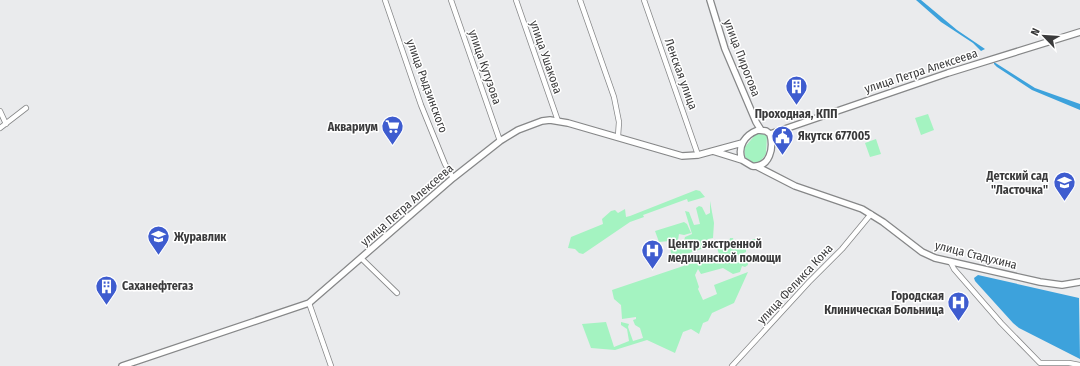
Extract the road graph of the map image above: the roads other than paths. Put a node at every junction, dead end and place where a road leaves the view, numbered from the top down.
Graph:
1 (385, 0) edge
2 (451, 0) edge
3 (516, 0) edge
4 (580, 0) edge
5 (644, 0) edge
6 (710, 0) edge
7 (1080, 32) edge
8 (26, 108) dead end
9 (0, 111) edge
10 (558, 121) junction
11 (756, 122) junction
12 (6, 124) junction
13 (0, 128) edge
14 (761, 130) junction
15 (753, 132) junction
16 (770, 134) junction
17 (618, 136) junction
18 (500, 141) junction
19 (742, 143) junction
20 (713, 151) junction
21 (698, 155) junction
22 (742, 160) junction
23 (767, 161) junction
24 (758, 167) junction
25 (768, 172) junction
26 (453, 178) junction
27 (871, 214) junction
28 (362, 259) junction
29 (950, 261) junction
30 (1080, 282) edge
31 (397, 293) dead end
32 (309, 303) junction
33 (1080, 365) edge
34 (122, 366) edge
35 (331, 366) edge
36 (732, 366) edge

1 - 26 street, улица Рыдзинского
2 - 18 street, улица Кутузова
3 - 10 street, улица Ушакова
4 - 17 street
5 - 21 street, Ленская улица
6 - 11 street, улица Пирогова
7 - 16 street, улица Петра Алексеева
8 - 12 street
9 - 12 street
10 - 17 street, улица Петра Алексеева
10 - 18 street, улица Петра Алексеева
11 - 14 street, улица Пирогова
11 - 15 street
12 - 13 street
14 - 15 street
14 - 16 street
15 - 19 street
16 - 23 street
17 - 21 street, улица Петра Алексеева
18 - 26 street, улица Петра Алексеева
19 - 20 street, улица Петра Алексеева
19 - 22 street
20 - 21 street, улица Петра Алексеева
20 - 22 street
22 - 24 street
23 - 24 street
23 - 25 street
24 - 25 street, улица Стадухина
25 - 27 street, улица Стадухина
26 - 28 street, улица Петра Алексеева
27 - 29 street, улица Стадухина
27 - 36 street, улица Феликса Кона
28 - 31 street
28 - 32 street, улица Петра Алексеева
29 - 30 street, улица Стадухина
29 - 33 street
32 - 34 street, улица Петра Алексеева
32 - 35 street

